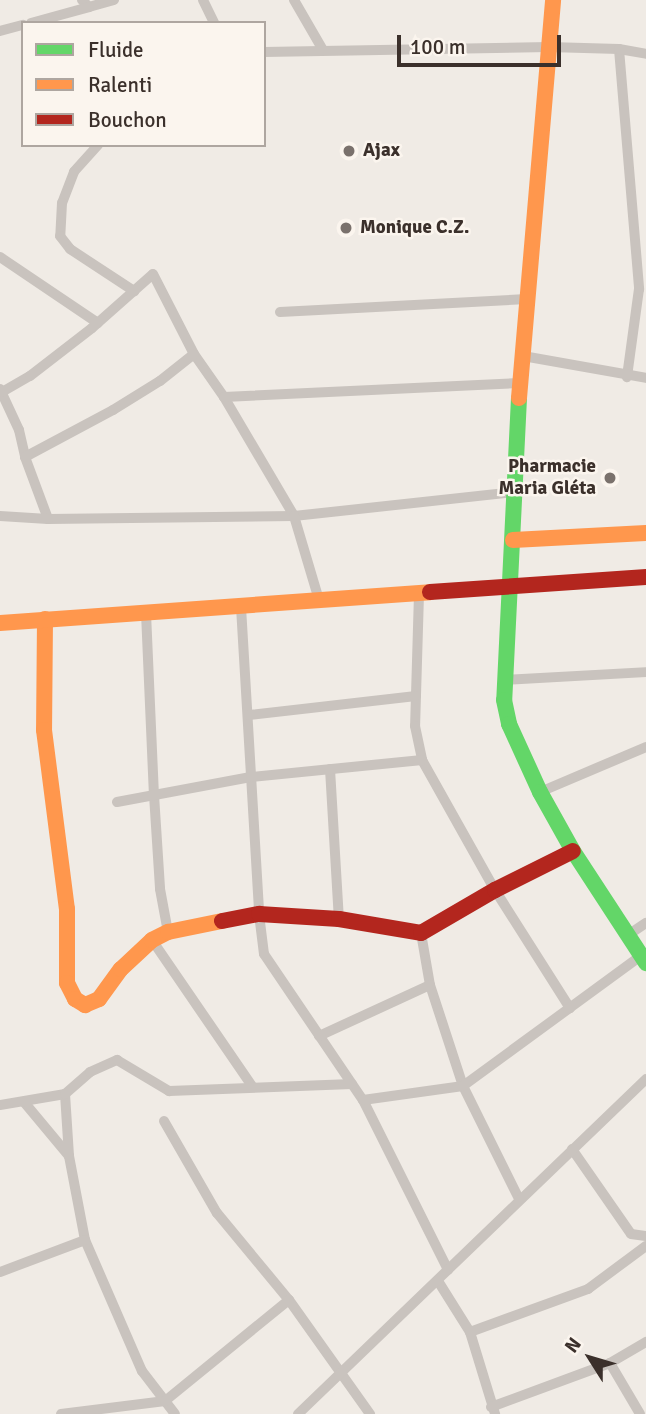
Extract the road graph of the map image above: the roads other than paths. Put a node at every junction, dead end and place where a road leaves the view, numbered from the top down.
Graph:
1 (114, 0) edge
2 (203, 0) edge
3 (294, 0) edge
4 (553, 0) edge
5 (86, 4) edge
6 (37, 21) edge
7 (213, 21) edge
8 (21, 26) edge
9 (0, 31) edge
10 (549, 47) junction
11 (619, 49) junction
12 (323, 50) junction
13 (266, 52) edge
14 (646, 54) edge
15 (97, 147) edge
16 (0, 257) edge
17 (134, 291) junction
18 (527, 299) junction
19 (280, 312) dead end
20 (98, 323) junction
21 (194, 354) junction
22 (523, 356) junction
23 (627, 377) junction
24 (646, 378) edge
25 (520, 383) junction
26 (1, 391) edge
27 (223, 397) junction
28 (25, 457) junction
29 (516, 492) junction
30 (0, 516) edge
31 (294, 516) junction
32 (48, 519) junction
33 (646, 533) edge
34 (513, 540) junction
35 (646, 577) edge
36 (510, 585) junction
37 (419, 594) junction
38 (319, 600) junction
39 (241, 607) junction
40 (146, 612) junction
41 (45, 619) junction
42 (0, 623) edge
43 (646, 672) edge
44 (505, 680) junction
45 (416, 696) junction
46 (249, 715) junction
47 (646, 747) edge
48 (422, 760) junction
49 (330, 769) junction
50 (251, 777) junction
51 (540, 792) junction
52 (154, 795) junction
53 (117, 802) dead end
54 (573, 851) junction
55 (495, 890) junction
56 (259, 914) junction
57 (339, 919) junction
58 (646, 923) edge
59 (168, 932) junction
60 (421, 933) junction
61 (628, 934) junction
62 (152, 940) junction
63 (644, 959) edge
64 (430, 985) junction
65 (570, 1009) junction
66 (319, 1036) junction
67 (646, 1079) edge
68 (352, 1084) junction
69 (253, 1086) junction
70 (463, 1086) junction
71 (65, 1094) junction
72 (363, 1100) junction
73 (24, 1102) junction
74 (0, 1105) edge
75 (164, 1121) dead end
76 (572, 1149) junction
77 (69, 1156) junction
78 (519, 1199) junction
79 (646, 1236) edge
80 (85, 1240) junction
81 (646, 1246) edge
82 (448, 1270) junction
83 (0, 1272) edge
84 (438, 1280) junction
85 (289, 1300) junction
86 (470, 1332) junction
87 (646, 1342) edge
88 (610, 1363) junction
89 (343, 1371) junction
90 (165, 1401) junction
91 (493, 1410) edge
92 (61, 1414) edge
93 (174, 1414) edge
94 (298, 1414) edge
95 (370, 1414) edge
96 (640, 1414) edge

1 - 5 street
2 - 7 street
3 - 12 street
4 - 10 street
5 - 6 street
8 - 9 street
10 - 11 street
10 - 12 street
10 - 18 street
11 - 14 street
11 - 23 street
12 - 13 street
15 - 17 street
16 - 20 street
17 - 20 street
17 - 21 street
18 - 19 street
18 - 22 street
20 - 26 street
21 - 27 street
21 - 28 street
22 - 23 street
22 - 25 street
23 - 24 street
25 - 27 street
25 - 29 street
26 - 28 street
27 - 31 street
28 - 32 street
29 - 31 street
29 - 34 street
30 - 32 street
31 - 32 street
31 - 38 street
33 - 34 street
34 - 36 street
35 - 36 street
36 - 37 street
36 - 44 street
37 - 38 street
37 - 45 street
38 - 39 street
39 - 40 street
39 - 46 street
40 - 41 street
40 - 52 street
41 - 42 street
41 - 62 street
43 - 44 street
44 - 51 street
45 - 46 street
45 - 48 street
46 - 50 street
47 - 51 street
48 - 49 street
48 - 55 street
49 - 50 street
49 - 57 street
50 - 52 street
50 - 56 street
51 - 54 street
52 - 53 street
52 - 59 street
54 - 55 street
54 - 61 street
55 - 60 street
55 - 65 street
56 - 57 street
56 - 59 street
56 - 66 street
57 - 60 street
58 - 61 street
59 - 62 street
60 - 64 street
61 - 63 street
62 - 69 street
63 - 65 street
64 - 66 street
64 - 70 street
65 - 70 street
66 - 68 street
67 - 76 street
68 - 69 street
68 - 72 street
69 - 71 street
70 - 72 street
70 - 78 street
71 - 73 street
71 - 77 street
72 - 82 street
73 - 74 street
73 - 77 street
75 - 85 street
76 - 78 street
76 - 79 street
77 - 80 street
78 - 82 street
80 - 83 street
80 - 90 street
81 - 86 street
82 - 84 street
84 - 86 street
84 - 89 street
85 - 89 street
85 - 90 street
86 - 91 street
87 - 88 street
88 - 91 street
88 - 96 street
89 - 94 street
89 - 95 street
90 - 92 street
90 - 93 street

